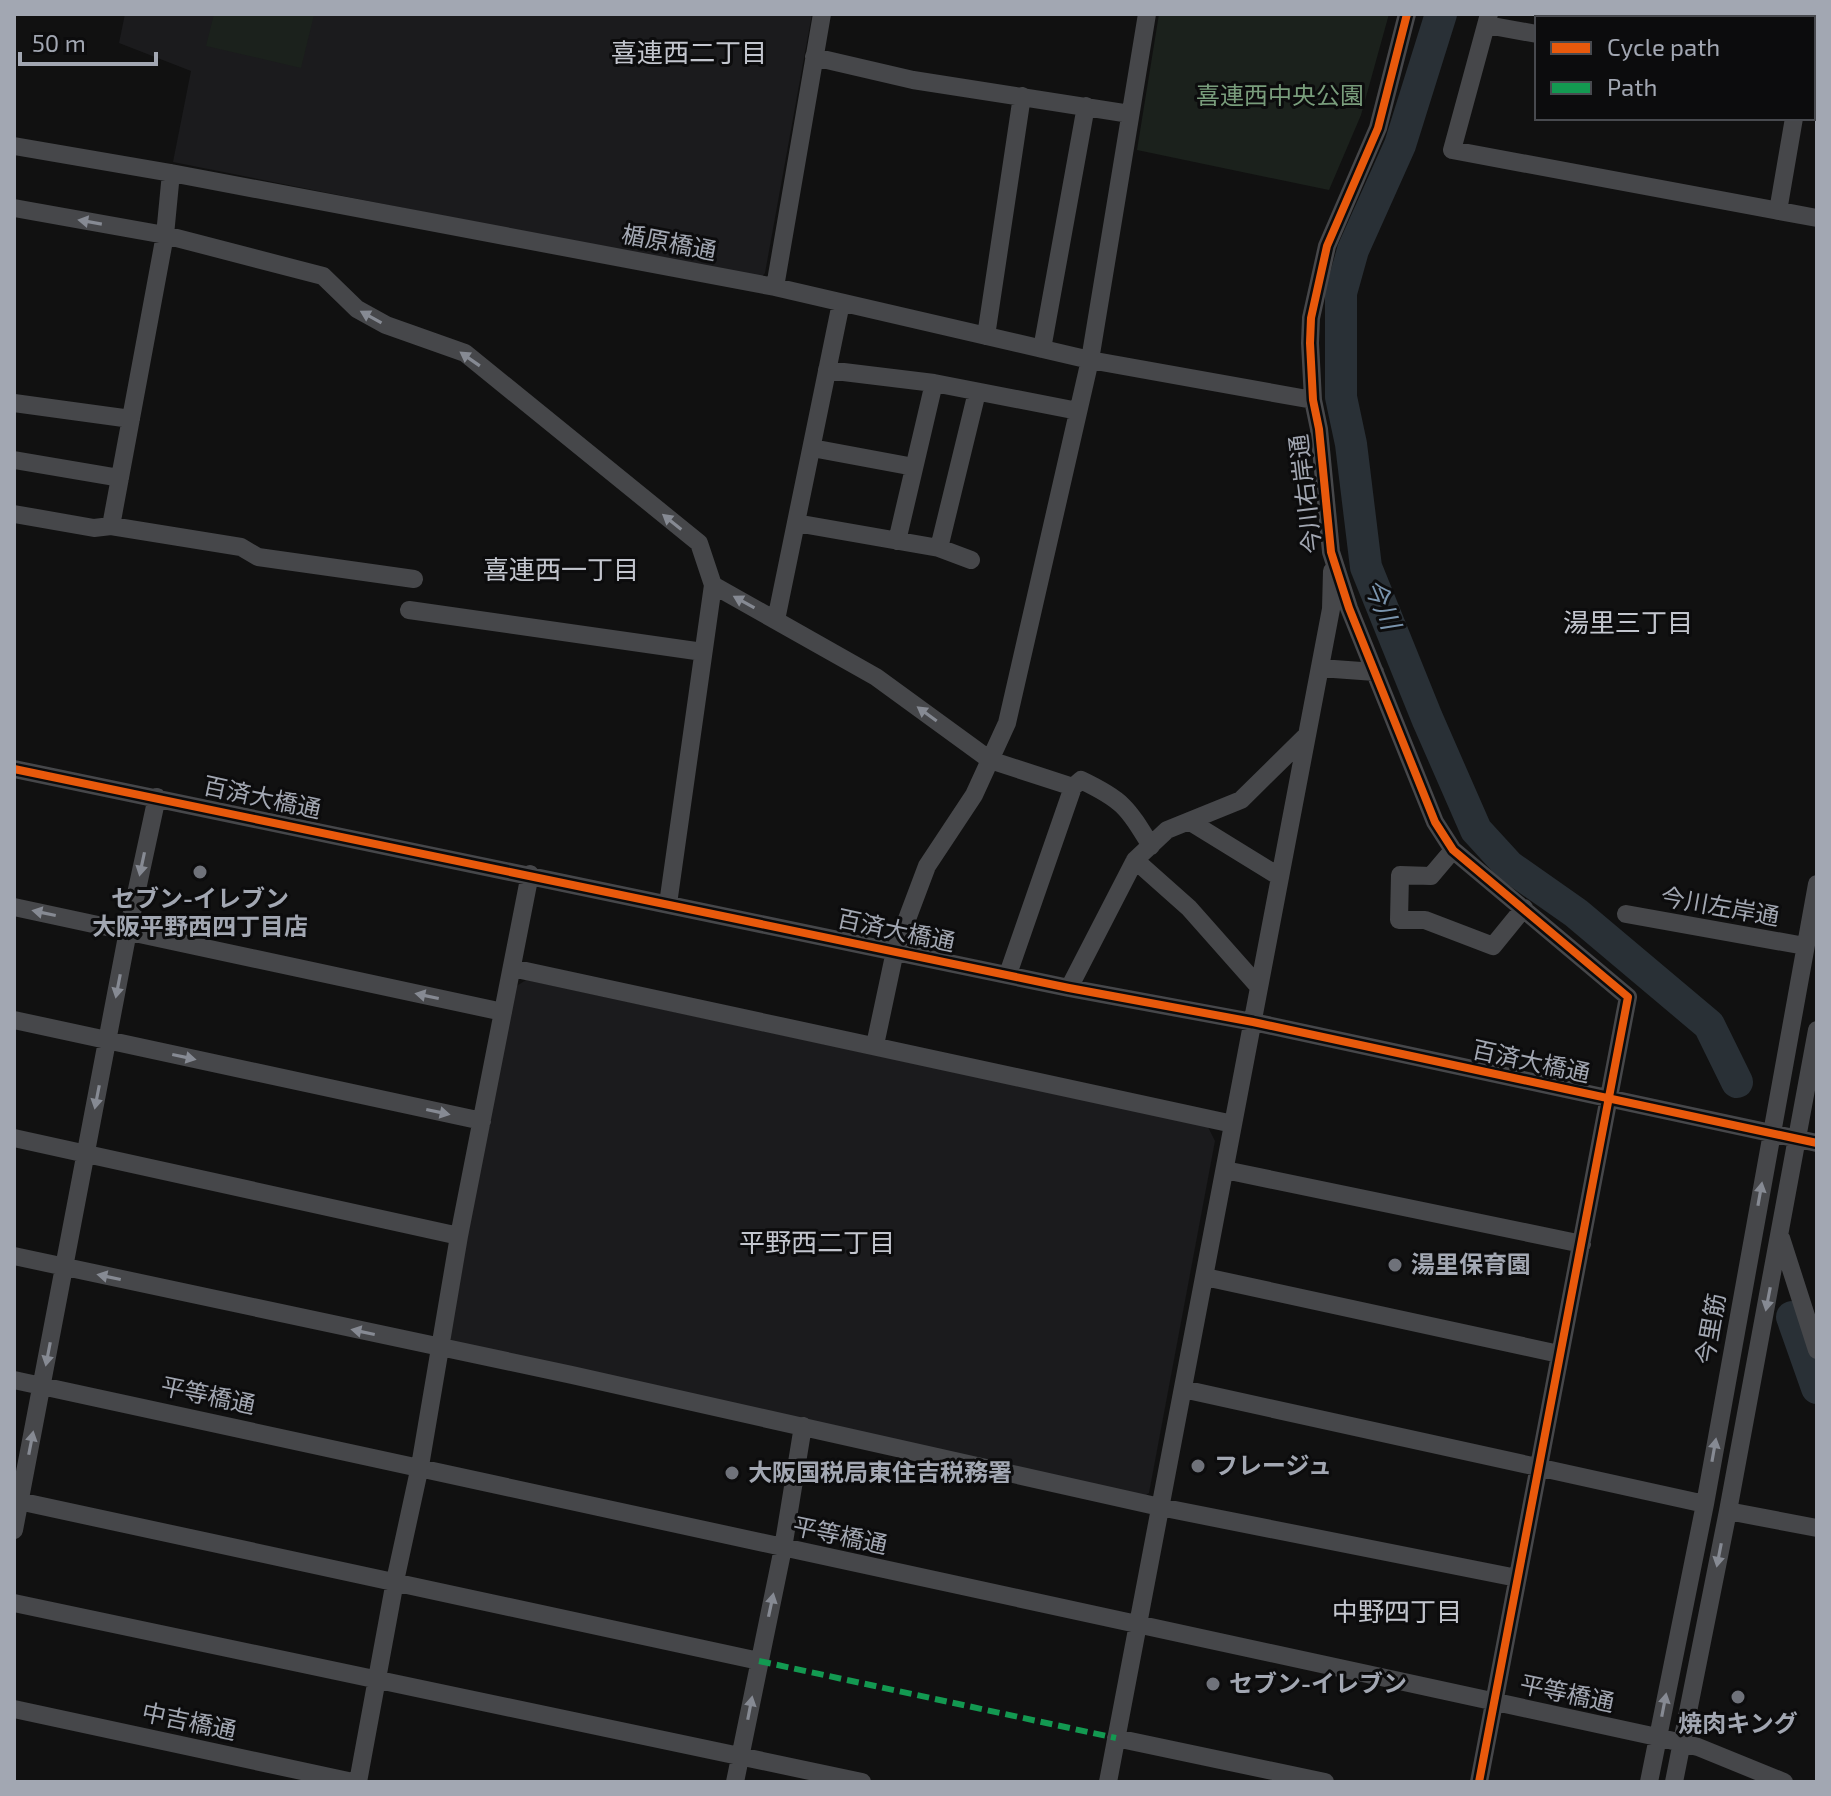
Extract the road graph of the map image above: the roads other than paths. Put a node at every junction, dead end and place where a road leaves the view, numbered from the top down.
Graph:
1 (822, 14) edge
2 (1147, 14) edge
3 (1407, 14) edge
4 (1488, 19) edge
5 (1535, 33) edge
6 (814, 57) junction
7 (1022, 96) junction
8 (1086, 106) junction
9 (1130, 114) junction
10 (1794, 120) edge
11 (14, 146) edge
12 (171, 173) junction
13 (14, 208) edge
14 (1778, 211) junction
15 (1817, 218) edge
16 (165, 235) junction
17 (775, 287) junction
18 (841, 303) junction
19 (986, 336) junction
20 (1042, 349) junction
21 (1090, 360) junction
22 (827, 370) junction
23 (934, 383) junction
24 (977, 392) junction
25 (1313, 400) junction
26 (14, 403) edge
27 (1078, 411) junction
28 (131, 419) junction
29 (812, 448) junction
30 (14, 460) edge
31 (914, 467) junction
32 (120, 478) junction
33 (14, 514) edge
34 (796, 523) junction
35 (111, 526) junction
36 (897, 541) junction
37 (939, 548) junction
38 (1331, 552) junction
39 (971, 560) dead end
40 (414, 579) dead end
41 (713, 585) junction
42 (409, 610) dead end
43 (776, 620) junction
44 (703, 652) junction
45 (1320, 668) junction
46 (1375, 672) junction
47 (1307, 735) junction
48 (990, 760) junction
49 (14, 769) edge
50 (1073, 787) junction
51 (157, 797) junction
52 (1189, 821) junction
53 (1151, 846) junction
54 (1453, 850) junction
55 (1135, 860) junction
56 (530, 874) junction
57 (1280, 877) junction
58 (1817, 884) edge
59 (668, 904) junction
60 (14, 907) edge
61 (1524, 908) junction
62 (1626, 914) dead end
63 (128, 931) junction
64 (1805, 946) junction
65 (895, 951) junction
66 (512, 968) junction
67 (1008, 974) junction
68 (1259, 987) junction
69 (1069, 988) junction
70 (503, 1012) junction
71 (14, 1020) edge
72 (1253, 1022) junction
73 (1817, 1030) edge
74 (107, 1040) junction
75 (875, 1045) junction
76 (1607, 1099) junction
77 (482, 1121) junction
78 (1233, 1124) junction
79 (1770, 1134) junction
80 (14, 1138) edge
81 (1797, 1140) junction
82 (1817, 1143) edge
83 (86, 1154) junction
84 (1225, 1170) junction
85 (1780, 1235) junction
86 (459, 1236) junction
87 (1582, 1244) junction
88 (14, 1256) edge
89 (64, 1267) junction
90 (1205, 1277) junction
91 (439, 1349) junction
92 (1817, 1350) edge
93 (1559, 1354) junction
94 (14, 1380) edge
95 (42, 1386) junction
96 (1183, 1389) junction
97 (803, 1426) junction
98 (420, 1466) junction
99 (1538, 1468) junction
100 (17, 1500) edge
101 (1705, 1504) junction
102 (1160, 1507) junction
103 (1728, 1511) junction
104 (1817, 1528) edge
105 (14, 1530) edge
106 (783, 1548) junction
107 (1517, 1578) junction
108 (395, 1581) junction
109 (14, 1603) edge
110 (1137, 1626) junction
111 (759, 1661) junction
112 (377, 1679) junction
113 (1494, 1703) junction
114 (14, 1709) edge
115 (1657, 1737) junction
116 (1116, 1738) junction
117 (1682, 1742) junction
118 (741, 1755) junction
119 (356, 1782) edge
120 (735, 1782) edge
121 (862, 1782) edge
122 (1108, 1782) edge
123 (1325, 1782) edge
124 (1479, 1782) edge
125 (1649, 1782) edge
126 (1674, 1782) edge
127 (1784, 1782) edge

1 - 6 street
2 - 9 street
3 - 25 street, 今川右岸通
4 - 5 street
4 - 14 street
6 - 7 street
6 - 17 street
7 - 8 street
7 - 19 street
8 - 9 street
8 - 20 street
9 - 21 street
10 - 14 street
11 - 12 street, 楯原橋通
12 - 16 street
12 - 17 street, 楯原橋通
16 -> 13 street
14 - 15 street
16 - 28 street
41 -> 16 street
17 - 18 street, 楯原橋通
18 - 19 street, 楯原橋通
18 - 22 street
19 - 20 street, 楯原橋通
20 - 21 street, 楯原橋通
21 - 25 street, 楯原橋通
21 - 27 street
22 - 23 street
22 - 29 street
23 - 24 street
23 - 31 street
24 - 27 street
24 - 37 street
25 - 38 street, 今川右岸通
26 - 28 street
27 - 48 street
28 - 32 street
29 - 31 street
29 - 34 street
30 - 32 street
31 - 36 street
32 - 35 street
33 - 35 street
34 - 36 street
34 - 43 street
35 - 40 street
36 - 37 street
37 - 39 street
38 - 45 street
38 - 46 street, 今川右岸通
43 -> 41 street
41 - 44 street
42 - 44 street
48 -> 43 street
44 - 59 street
45 - 46 street
45 - 47 street
46 - 54 street, 今川右岸通
47 - 52 street
47 - 57 street
48 - 50 street
48 - 65 street
49 - 51 street, 百済大橋通
50 - 53 street
50 - 67 street
51 - 56 street, 百済大橋通
51 -> 63 street
52 - 53 street
52 - 57 street
53 - 55 street
54 - 61 street, 今川右岸通
54 - 61 street
55 - 68 street
55 - 69 street
56 - 59 street, 百済大橋通
56 - 66 street
57 - 68 street
58 - 64 street, 今里筋
59 - 65 street, 百済大橋通
63 -> 60 street
61 - 76 street, 今川右岸通
62 - 64 street, 今川左岸通
70 -> 63 street
63 -> 74 street
64 - 79 street, 今里筋
65 - 67 street, 百済大橋通
65 - 75 street
66 - 70 street
66 - 75 street
67 - 69 street, 百済大橋通
68 - 72 street
69 - 72 street, 百済大橋通
70 - 77 street
71 - 74 street
72 - 76 street, 百済大橋通
72 - 78 street
73 - 81 street, 今里筋
74 -> 77 street
74 -> 83 street
75 - 78 street
76 - 79 street, 百済大橋通
76 - 87 street
77 - 86 street
78 - 84 street
79 - 81 street, 百済大橋通
101 -> 79 street, 今里筋
80 - 83 street
81 - 82 street
81 - 85 street, 今里筋
83 - 86 street
83 - 89 street
84 - 87 street
84 - 90 street
85 - 92 street
85 -> 103 street, 今里筋
86 - 91 street
87 - 93 street
88 - 89 street
91 -> 89 street
89 -> 95 street
90 - 93 street
90 - 96 street
91 - 97 street
91 - 98 street
93 - 99 street
94 - 95 street, 平等橋通
95 - 98 street, 平等橋通
100 -> 95 street
96 - 99 street
96 - 102 street
97 - 102 street
97 - 106 street
98 - 106 street, 平等橋通
98 - 108 street
99 - 101 street
99 - 107 street
100 - 105 street
100 - 108 street
115 -> 101 street, 今里筋
102 - 107 street
102 - 110 street
103 - 104 street
103 -> 117 street, 今里筋
106 - 110 street, 平等橋通
111 -> 106 street
107 - 113 street
108 - 111 street
108 - 112 street
109 - 112 street
110 - 113 street, 平等橋通
110 - 116 street
118 -> 111 street
112 - 118 street
112 - 119 street
113 - 115 street, 平等橋通
113 - 124 street
114 - 119 street, 中吉橋通
115 - 117 street, 平等橋通
115 - 125 street, 今里筋
116 - 122 street
116 - 123 street
117 - 126 street, 今里筋
117 - 127 street
118 - 120 street
118 - 121 street

